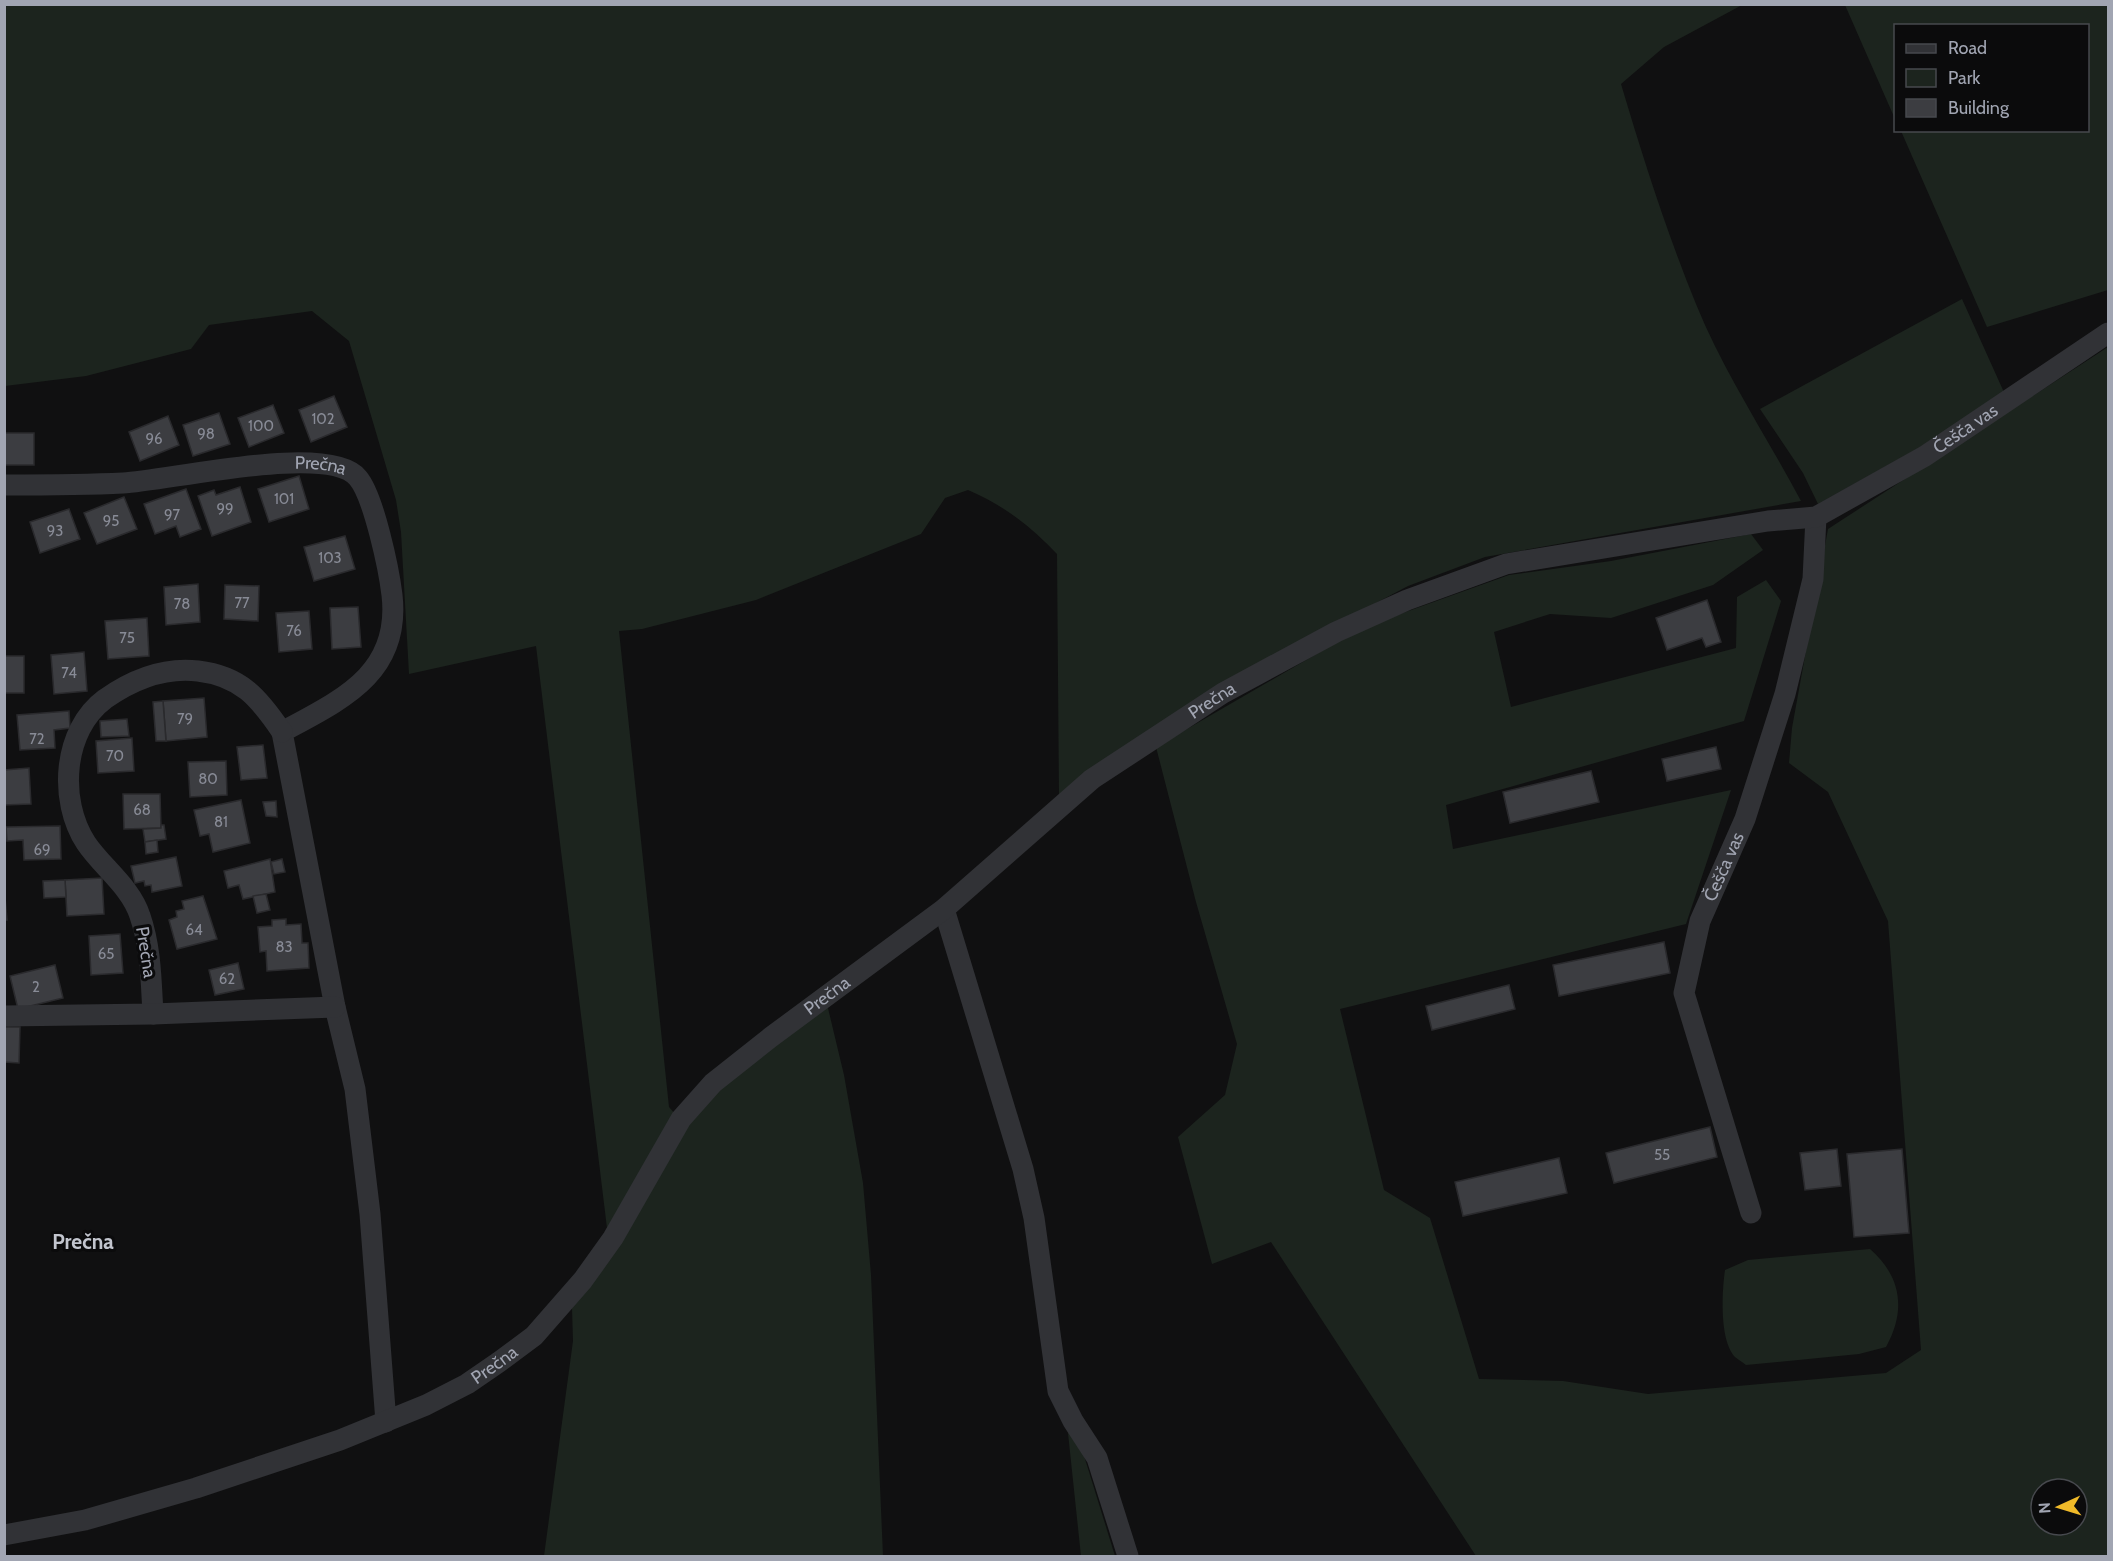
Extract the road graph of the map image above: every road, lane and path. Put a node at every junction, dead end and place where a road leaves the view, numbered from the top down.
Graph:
1 (2109, 333) edge
2 (4, 485) edge
3 (1816, 517) junction
4 (1335, 633) joint
5 (282, 732) junction
6 (944, 909) junction
7 (335, 1007) junction
8 (153, 1014) junction
9 (4, 1016) edge
10 (1751, 1213) dead end
11 (386, 1422) junction
12 (4, 1535) edge
13 (1128, 1557) edge

1 - 3 street, Češča vas
2 - 5 street, Prečna
3 - 4 street, Češča vas
3 - 10 street, Češča vas
4 - 6 street, Prečna
5 - 7 street, Prečna
5 - 8 street, Prečna
6 - 11 street, Prečna
6 - 13 street
7 - 8 street
7 - 11 street, Prečna
8 - 9 street
11 - 12 street, Prečna

